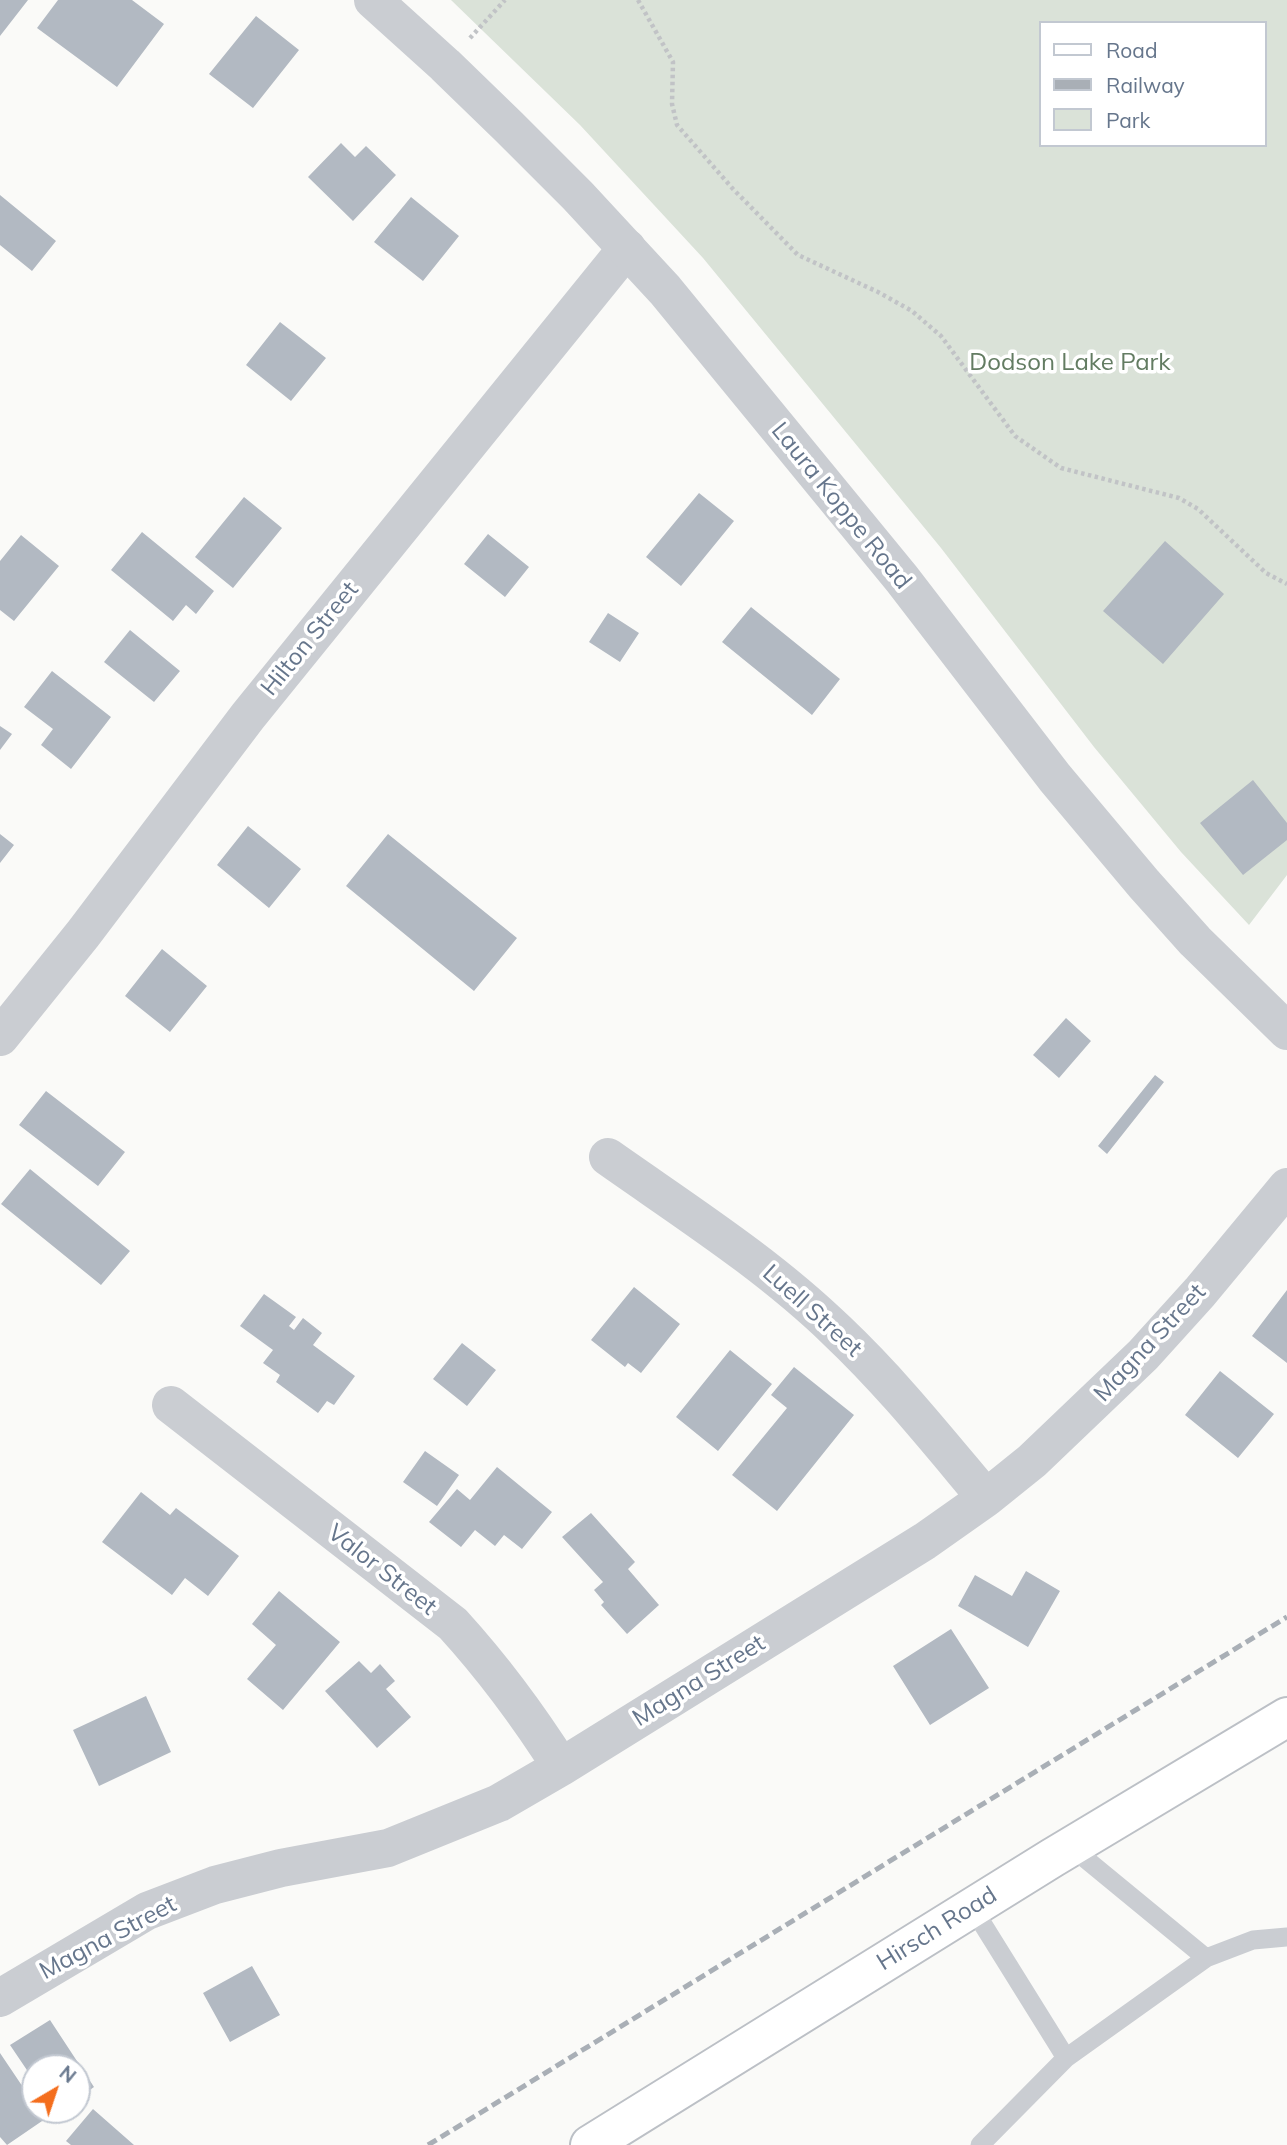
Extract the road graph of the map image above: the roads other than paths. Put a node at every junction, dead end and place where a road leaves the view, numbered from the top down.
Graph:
1 (373, 0) edge
2 (627, 248) junction
3 (1287, 1031) edge
4 (0, 1037) edge
5 (608, 1157) dead end
6 (1287, 1187) edge
7 (171, 1405) dead end
8 (986, 1498) junction
9 (1287, 1717) edge
10 (561, 1767) junction
11 (1070, 1847) junction
12 (972, 1908) junction
13 (1287, 1937) edge
14 (1206, 1958) junction
15 (0, 1998) edge
16 (1066, 2058) junction
17 (590, 2145) edge
18 (980, 2145) edge

1 - 2 street, Laura Koppe Road
2 - 3 street, Laura Koppe Road
2 - 4 street, Hilton Street
5 - 8 street, Luell Street
6 - 8 street, Magna Street
7 - 10 street, Valor Street
8 - 10 street, Magna Street
9 - 11 main road, Hirsch Road
10 - 15 street, Magna Street
11 - 12 main road, Hirsch Road
11 - 14 lane
12 - 16 lane
12 - 17 main road, Hirsch Road
13 - 14 lane
14 - 16 lane
16 - 18 lane

